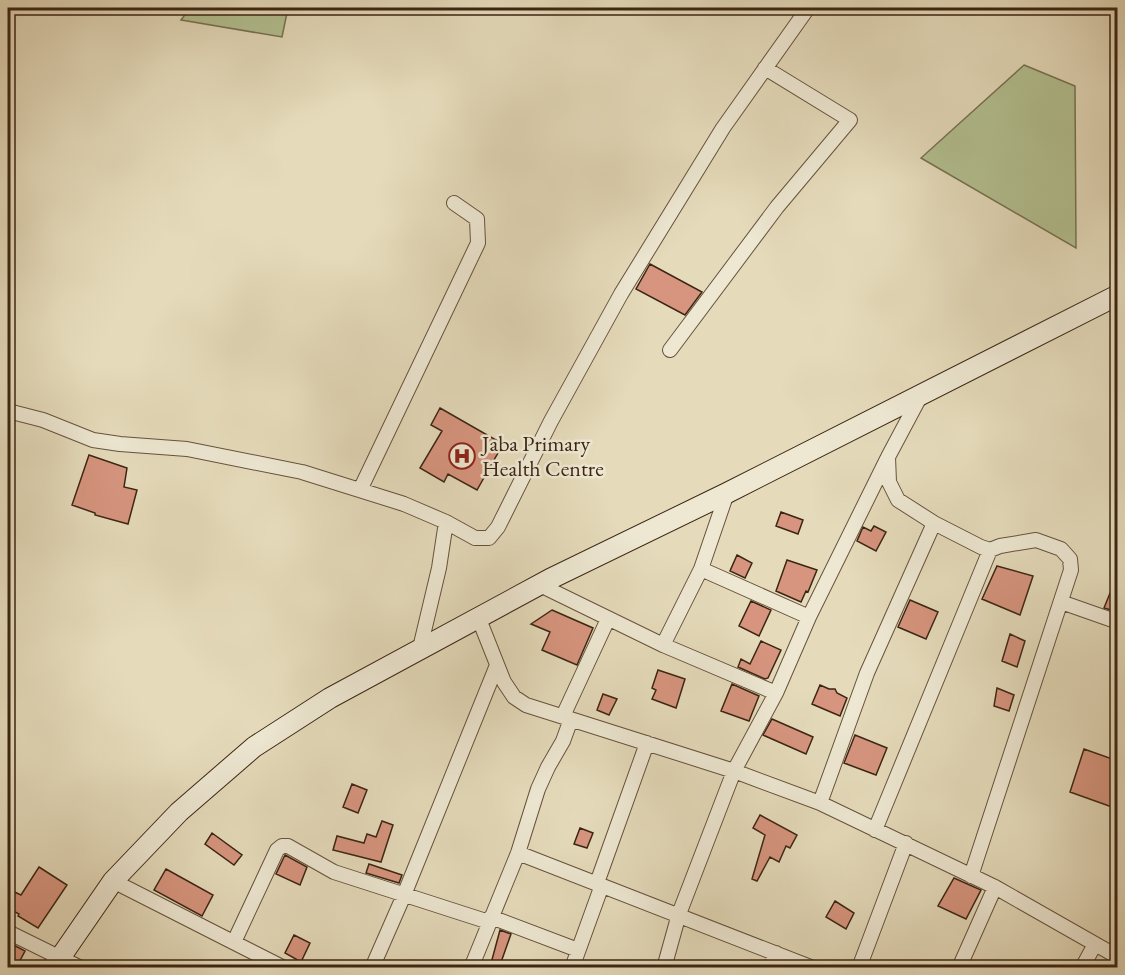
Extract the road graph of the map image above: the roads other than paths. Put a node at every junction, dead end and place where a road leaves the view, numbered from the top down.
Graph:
1 (808, 8) edge
2 (765, 68) junction
3 (454, 203) dead end
4 (1118, 295) edge
5 (670, 350) dead end
6 (921, 395) junction
7 (8, 411) edge
8 (888, 457) junction
9 (360, 490) junction
10 (727, 493) junction
11 (446, 522) junction
12 (934, 523) junction
13 (990, 550) junction
14 (701, 569) junction
15 (540, 585) junction
16 (1061, 602) junction
17 (809, 617) junction
18 (479, 619) junction
19 (608, 619) junction
20 (1118, 622) edge
21 (663, 645) junction
22 (420, 648) junction
23 (497, 664) junction
24 (776, 693) junction
25 (567, 718) junction
26 (647, 743) junction
27 (734, 771) junction
28 (820, 803) junction
29 (876, 830) junction
30 (906, 843) junction
31 (518, 853) junction
32 (971, 876) junction
33 (113, 882) junction
34 (600, 884) junction
35 (995, 887) junction
36 (404, 895) junction
37 (679, 914) junction
38 (490, 920) junction
39 (8, 932) edge
40 (234, 942) junction
41 (1095, 945) junction
42 (578, 950) junction
43 (776, 953) junction
44 (1118, 957) edge
45 (57, 963) edge
46 (81, 968) edge
47 (284, 968) edge
48 (372, 968) edge
49 (471, 968) edge
50 (572, 968) edge
51 (664, 968) edge
52 (770, 968) edge
53 (813, 968) edge
54 (859, 968) edge
55 (960, 968) edge
56 (1082, 968) edge

1 - 2 street
2 - 5 street
2 - 11 street
3 - 9 street
4 - 6 main road
6 - 8 street
6 - 10 main road
7 - 9 street
8 - 12 street
8 - 17 street
9 - 11 street
10 - 14 street
10 - 15 main road
11 - 22 street
12 - 13 street
12 - 28 street
13 - 16 street
13 - 29 street
14 - 17 street
14 - 21 street
15 - 18 main road
15 - 19 street
16 - 20 street
16 - 32 street
17 - 24 street
18 - 22 main road
18 - 23 street
19 - 21 street
19 - 25 street
21 - 24 street
22 - 33 main road
23 - 25 street
23 - 36 street
24 - 27 street
25 - 26 street
25 - 31 street
26 - 27 street
26 - 34 street
27 - 28 street
27 - 37 street
28 - 29 street
29 - 30 street
30 - 32 street
30 - 54 street
31 - 34 street
31 - 38 street
32 - 35 street
33 - 40 street
33 - 45 main road
34 - 37 street
34 - 42 street
35 - 41 street
35 - 55 street
36 - 38 street
36 - 40 street
36 - 48 street
37 - 43 street
37 - 51 street
38 - 42 street
38 - 49 street
39 - 45 street
40 - 47 street
41 - 44 street
41 - 56 street
42 - 50 street
43 - 52 street
43 - 53 street
45 - 46 street

